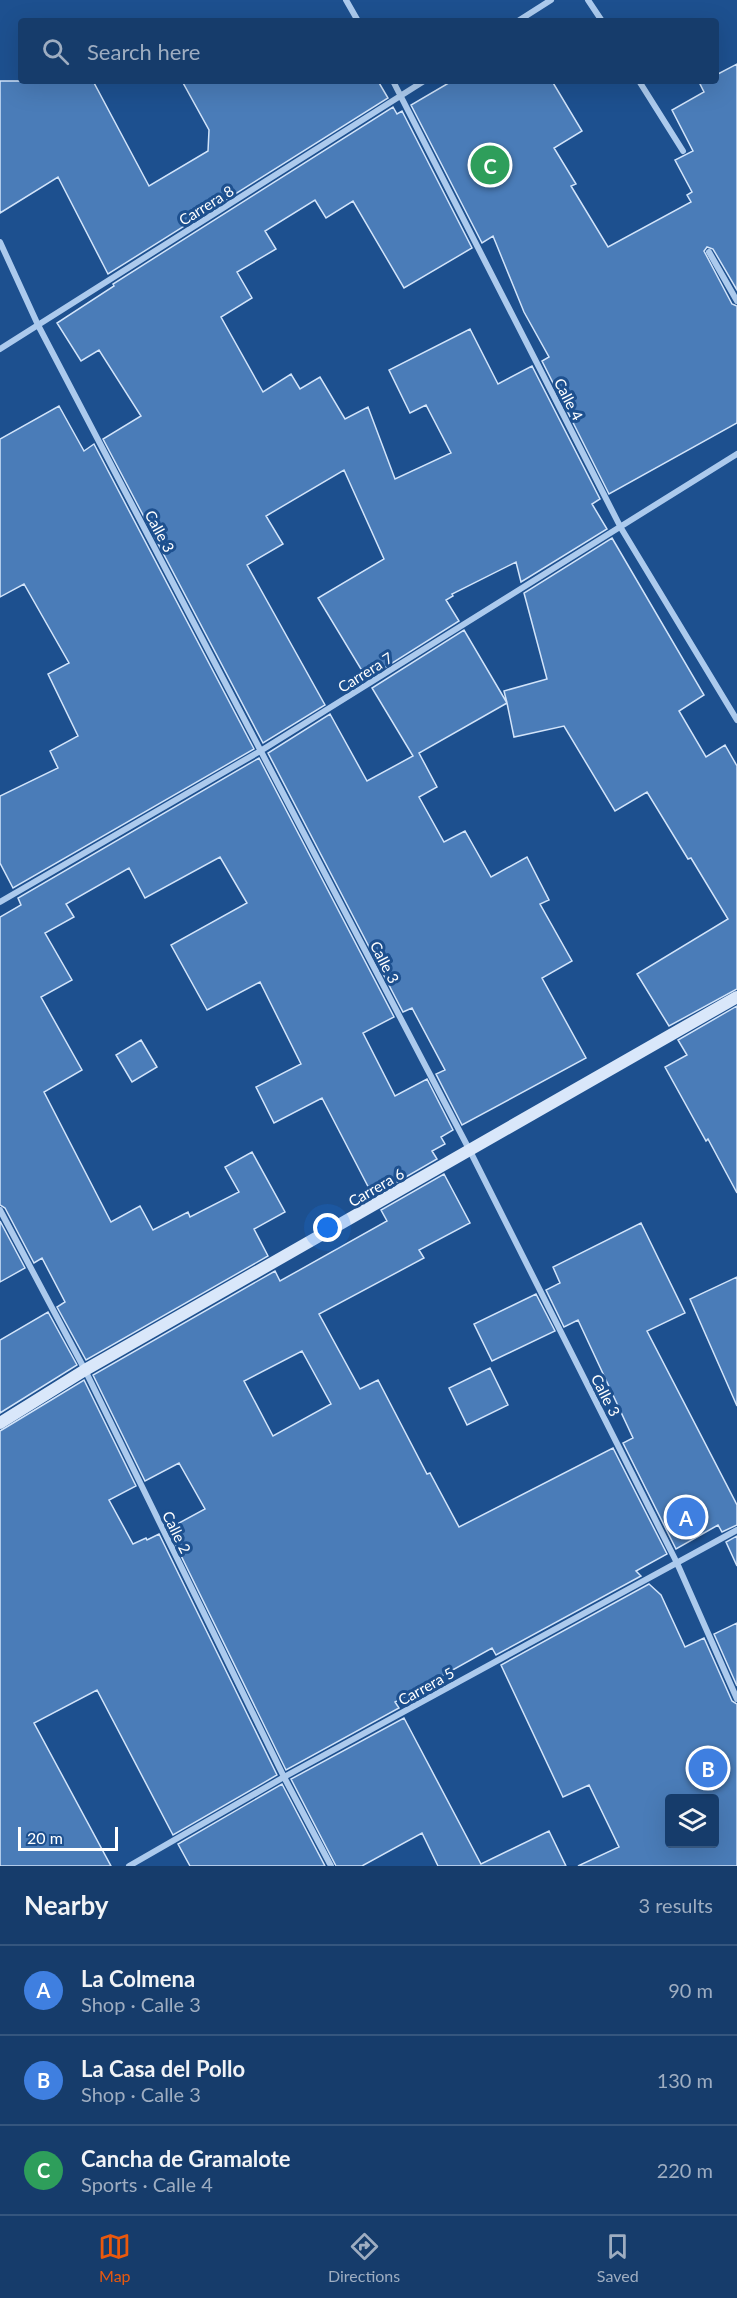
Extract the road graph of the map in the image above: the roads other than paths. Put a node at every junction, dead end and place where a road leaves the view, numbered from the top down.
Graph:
1 (346, 0) edge
2 (551, 0) edge
3 (588, 0) edge
4 (356, 18) edge
5 (523, 18) edge
6 (600, 18) edge
7 (395, 84) edge
8 (419, 84) edge
9 (641, 84) edge
10 (401, 96) junction
11 (683, 151) dead end
12 (0, 242) edge
13 (709, 252) dead end
14 (737, 301) edge
15 (38, 325) junction
16 (0, 349) edge
17 (737, 454) edge
18 (621, 528) junction
19 (737, 720) edge
20 (262, 750) junction
21 (0, 902) edge
22 (737, 997) edge
23 (470, 1151) junction
24 (0, 1210) edge
25 (85, 1370) junction
26 (0, 1422) edge
27 (737, 1530) edge
28 (677, 1563) junction
29 (737, 1699) edge
30 (284, 1777) junction
31 (129, 1866) edge
32 (331, 1866) edge

1 - 4 street
2 - 5 street
3 - 6 street
7 - 10 street, Calle 4
8 - 10 street, Carrera 8
9 - 11 street
10 - 15 street, Carrera 8
10 - 18 street, Calle 4
12 - 15 street, Calle 3
13 - 14 street
15 - 16 street, Carrera 8
15 - 20 street, Calle 3
17 - 18 street, Carrera 7
18 - 19 street, Calle 4
18 - 20 street, Carrera 7
20 - 21 street, Carrera 7
20 - 23 street, Calle 3
22 - 23 main road, Carrera 6
23 - 25 main road, Carrera 6
23 - 28 street, Calle 3
24 - 25 street, Calle 2
25 - 26 main road, Carrera 6
25 - 30 street, Calle 2
27 - 28 street, Carrera 5
28 - 29 street, Calle 3
28 - 30 street, Carrera 5
30 - 31 street, Carrera 5
30 - 32 street, Calle 2

